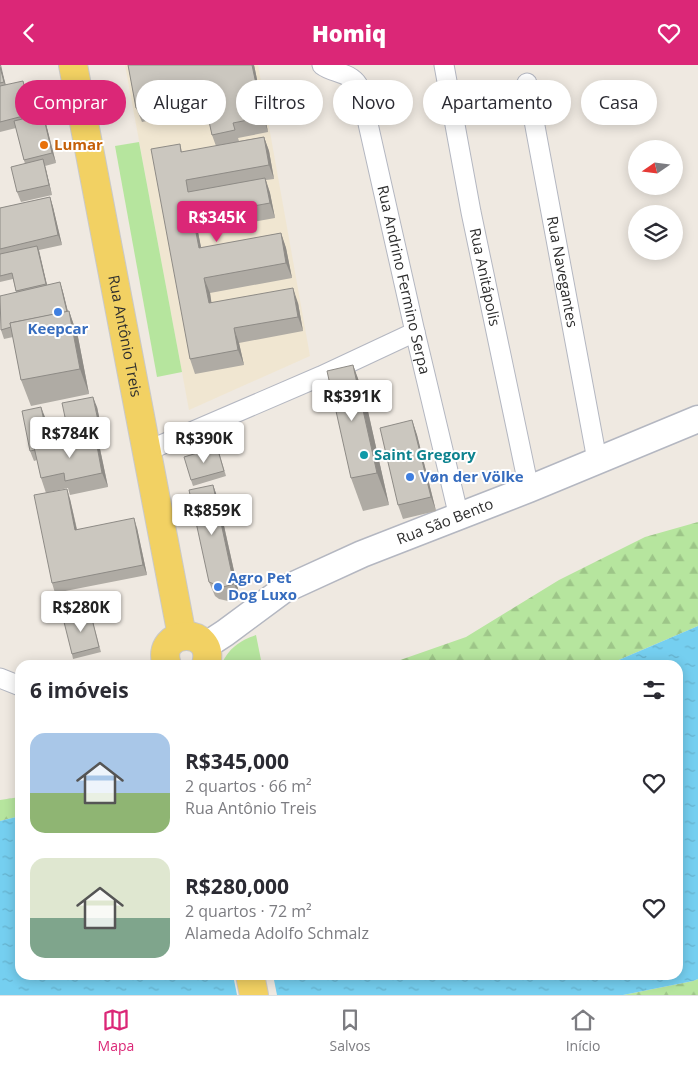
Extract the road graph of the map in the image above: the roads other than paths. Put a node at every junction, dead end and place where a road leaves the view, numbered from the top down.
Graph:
1 (74, 65) edge
2 (322, 65) edge
3 (444, 65) edge
4 (535, 125) edge
5 (415, 332) junction
6 (698, 419) edge
7 (147, 451) junction
8 (597, 460) junction
9 (529, 489) junction
10 (459, 517) junction
11 (198, 649) edge
12 (163, 660) edge
13 (0, 678) edge
14 (15, 684) edge
15 (251, 980) edge
16 (254, 995) edge

1 - 7 main road, Rua Antônio Treis
2 - 5 street, Rua Andrino Fermino Serpa
3 - 9 street, Rua Anitápolis
4 - 8 street, Rua Navegantes
5 - 7 street
5 - 10 street, Rua Andrino Fermino Serpa
6 - 8 street, Rua São Bento
7 - 11 main road, Rua Antônio Treis
8 - 9 street, Rua São Bento
9 - 10 street, Rua São Bento
10 - 11 street, Rua São Bento
11 - 12 main road
13 - 14 street
15 - 16 main road

